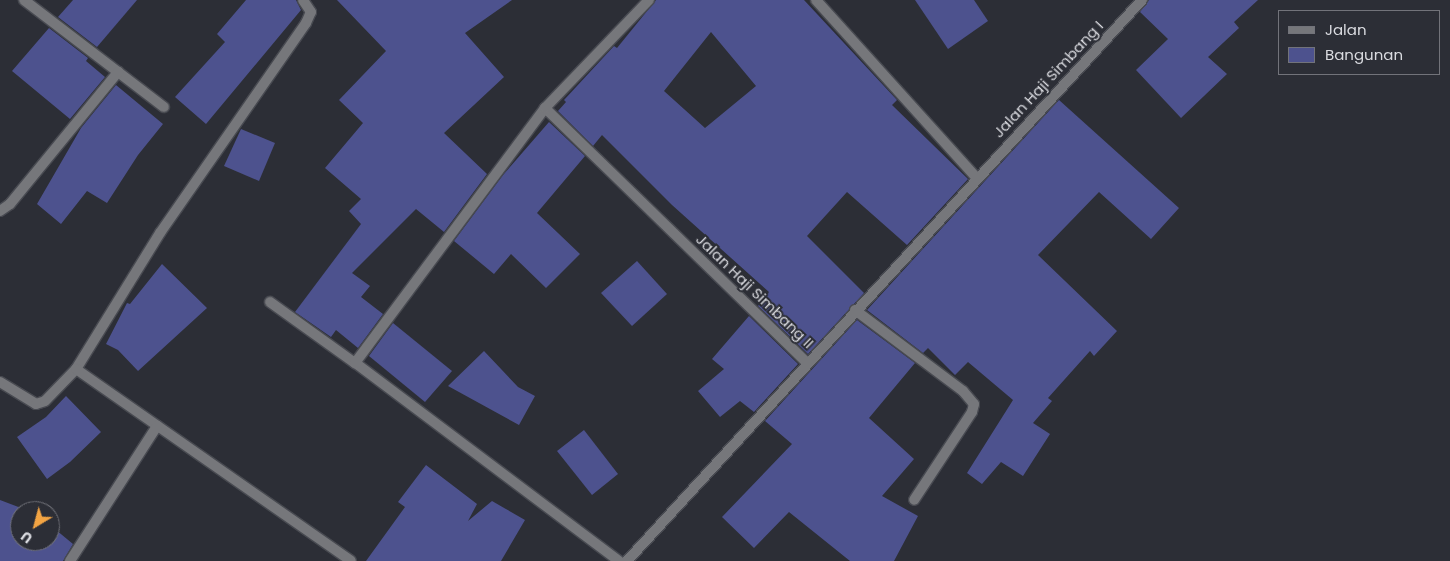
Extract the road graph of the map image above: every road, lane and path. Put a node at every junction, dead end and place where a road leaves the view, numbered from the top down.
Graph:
1 (24, 0) edge
2 (303, 0) edge
3 (649, 0) edge
4 (816, 0) edge
5 (1142, 0) edge
6 (118, 72) junction
7 (164, 107) dead end
8 (546, 108) junction
9 (977, 178) junction
10 (0, 211) edge
11 (270, 302) dead end
12 (855, 310) junction
13 (355, 363) junction
14 (807, 363) junction
15 (76, 369) junction
16 (0, 382) edge
17 (157, 426) junction
18 (914, 500) dead end
19 (70, 561) edge
20 (351, 561) edge
21 (619, 561) edge
22 (627, 561) edge

1 - 6 street
2 - 15 street
3 - 8 street
4 - 9 street
5 - 9 street, Jalan Haji Simbang I
6 - 7 street
6 - 10 street
8 - 13 street
8 - 14 street, Jalan Haji Simbang II
9 - 12 street, Jalan Haji Simbang II
11 - 13 street
12 - 14 street, Jalan Haji Simbang II
12 - 18 street
13 - 21 street
14 - 22 street
15 - 16 street
15 - 17 street
17 - 19 street
17 - 20 street

